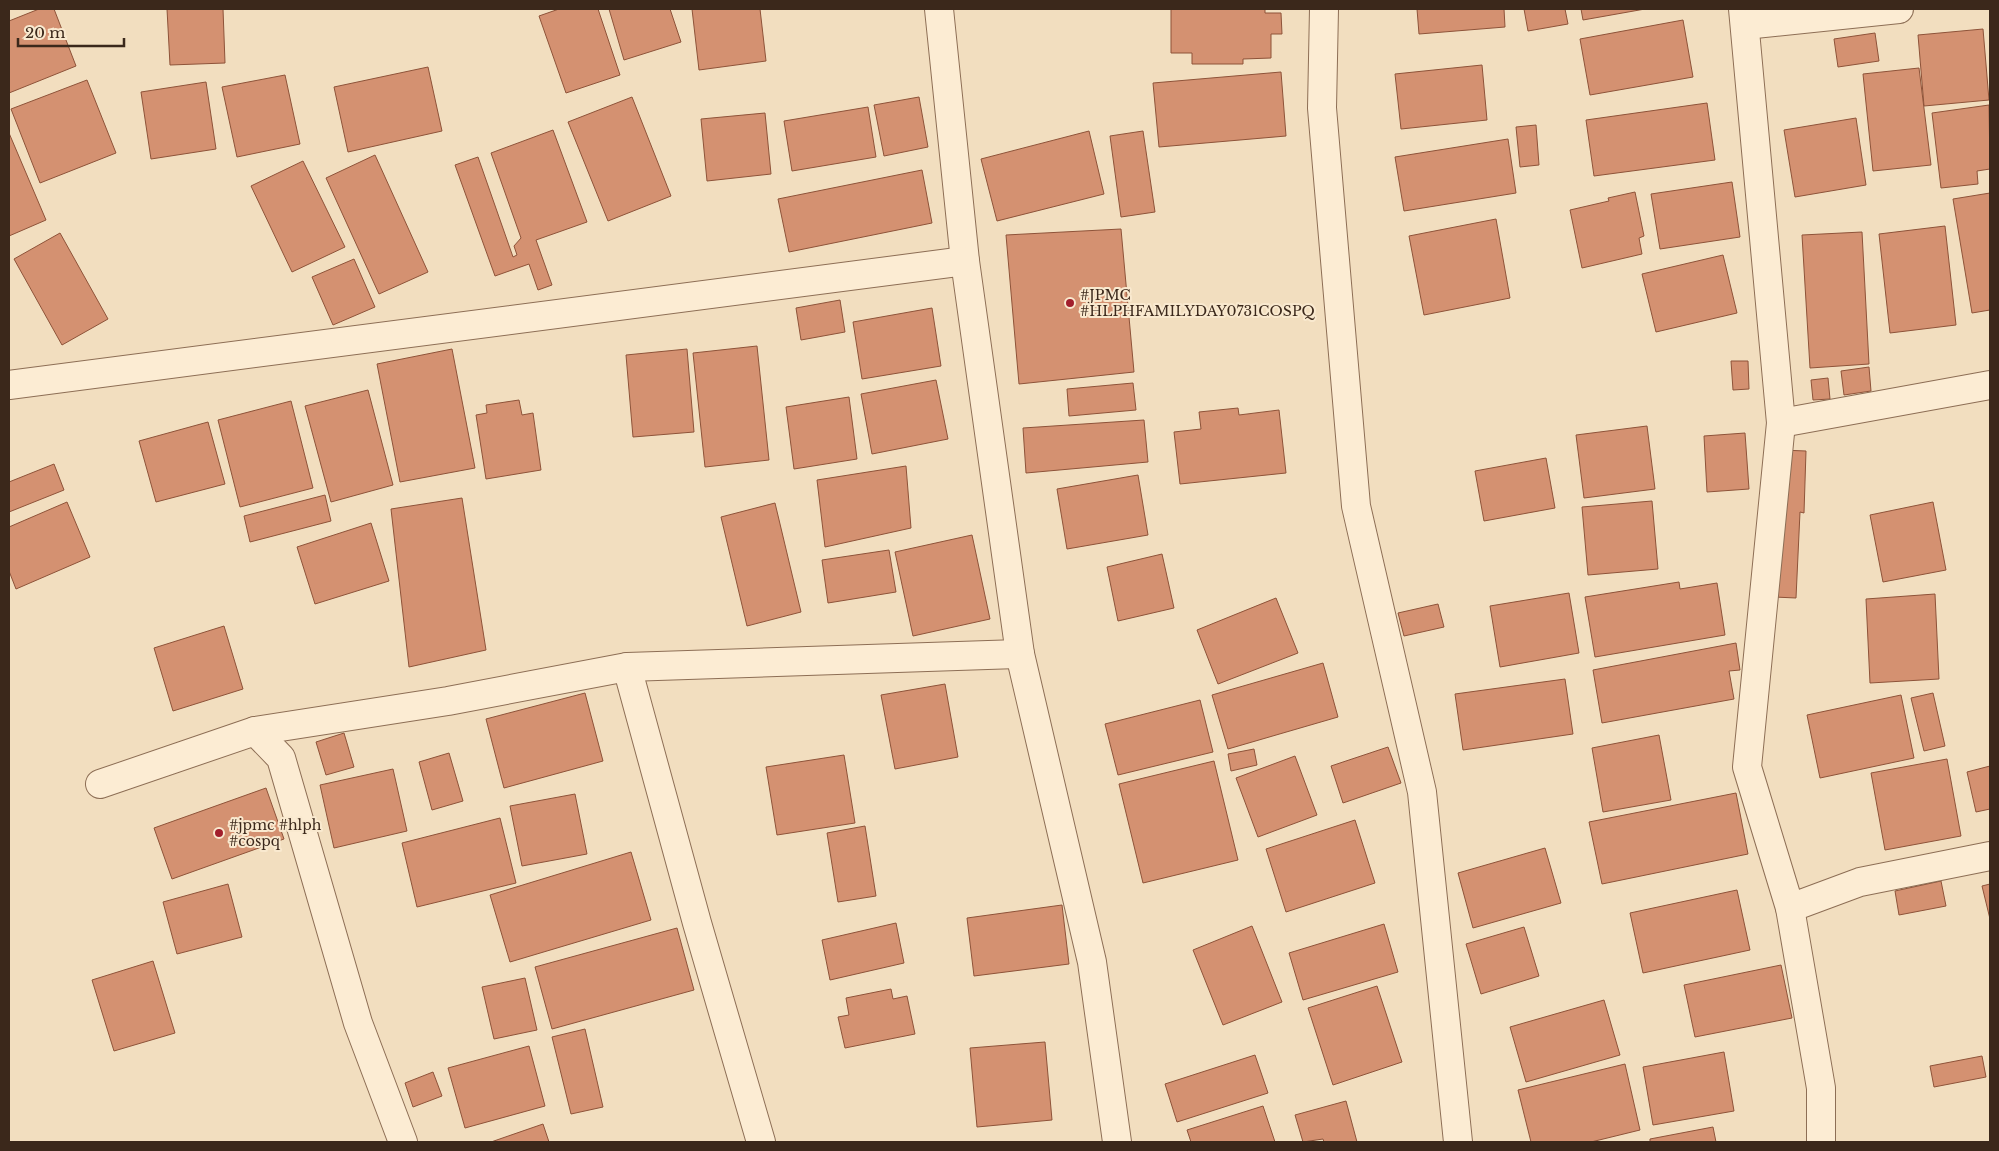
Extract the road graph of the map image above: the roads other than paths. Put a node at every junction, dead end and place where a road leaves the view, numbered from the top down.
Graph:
1 (939, 9) edge
2 (1324, 9) edge
3 (1899, 9) edge
4 (1744, 17) edge
5 (966, 261) junction
6 (1990, 384) edge
7 (9, 385) edge
8 (1780, 423) junction
9 (1020, 654) junction
10 (627, 667) junction
11 (255, 731) junction
12 (100, 784) dead end
13 (1990, 856) edge
14 (1790, 908) junction
15 (403, 1142) edge
16 (761, 1142) edge
17 (1118, 1142) edge
18 (1458, 1142) edge
19 (1821, 1142) edge

1 - 5 street
2 - 18 street
3 - 4 street
4 - 8 street
5 - 7 street
5 - 9 street
6 - 8 street
8 - 14 street
9 - 10 street
9 - 17 street
10 - 11 street
10 - 16 street
11 - 12 street
11 - 15 street
13 - 14 street
14 - 19 street

